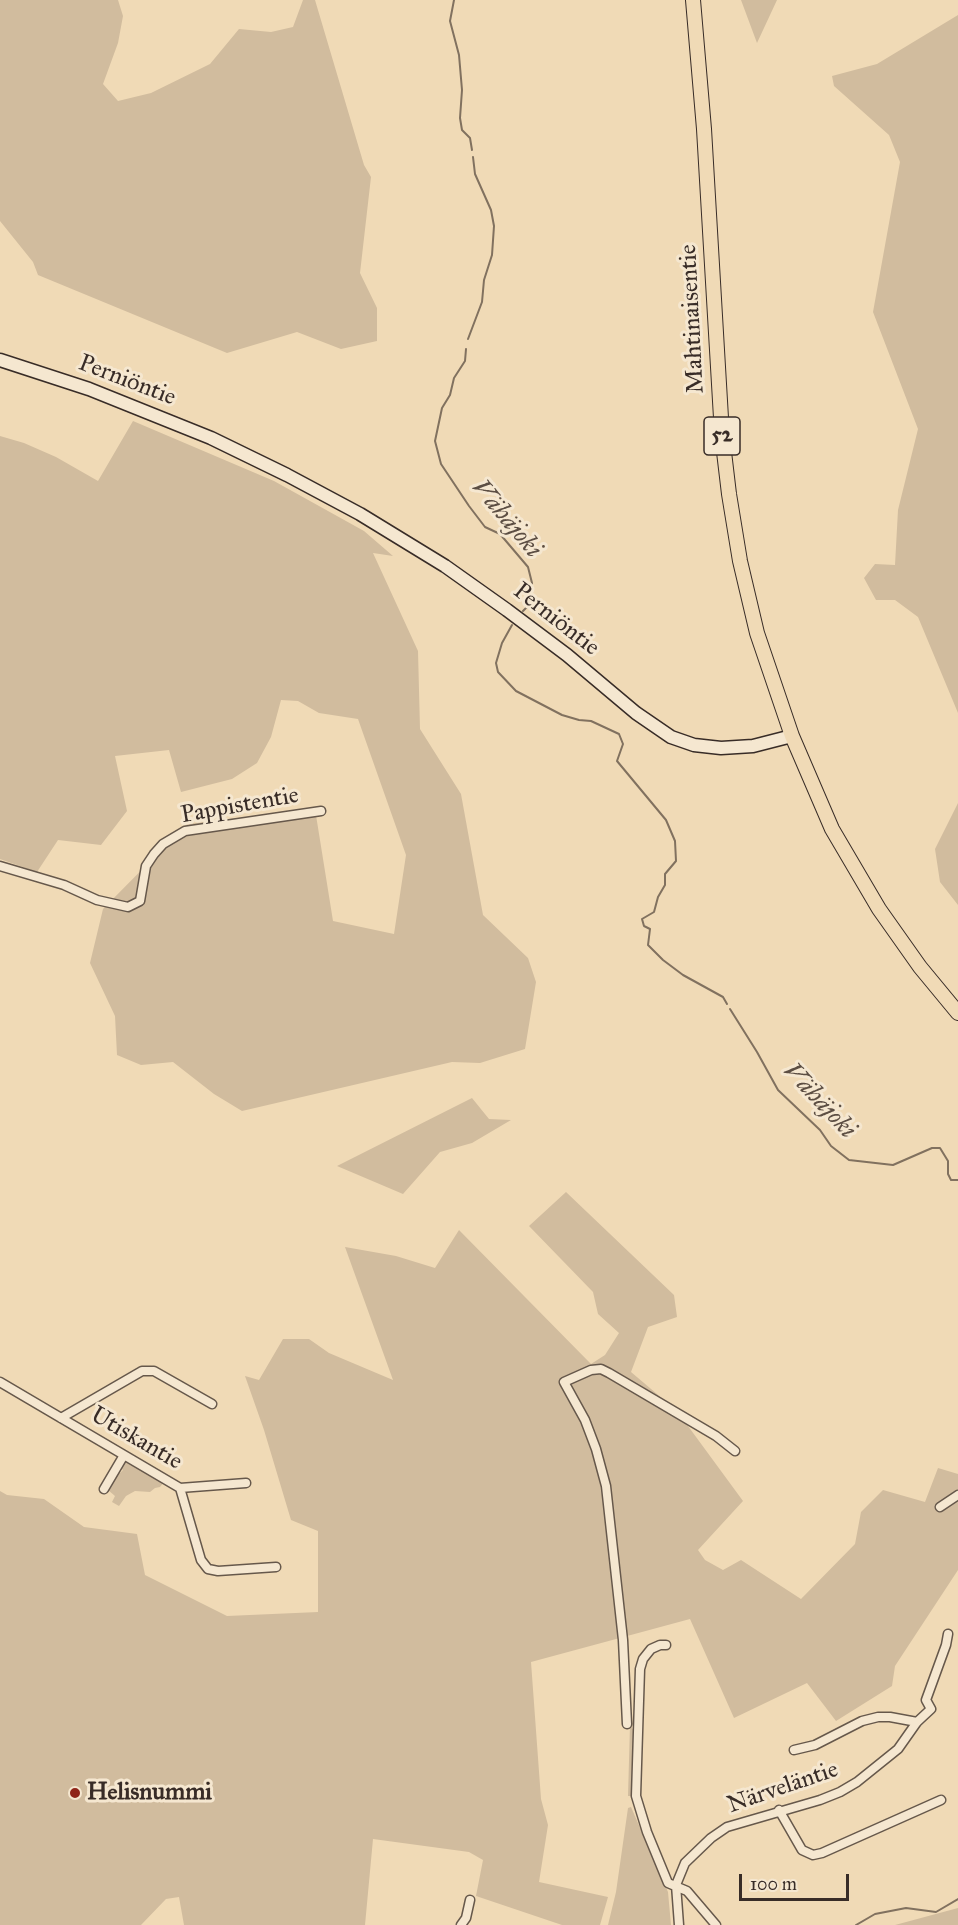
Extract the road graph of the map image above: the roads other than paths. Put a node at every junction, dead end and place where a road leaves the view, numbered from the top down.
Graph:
1 (693, 0) edge
2 (0, 360) edge
3 (792, 736) junction
4 (321, 811) dead end
5 (0, 866) edge
6 (958, 1013) edge
7 (0, 1383) edge
8 (212, 1404) dead end
9 (61, 1418) junction
10 (735, 1451) dead end
11 (124, 1455) junction
12 (246, 1483) dead end
13 (180, 1488) junction
14 (104, 1489) dead end
15 (958, 1495) edge
16 (940, 1507) dead end
17 (276, 1567) dead end
18 (948, 1634) dead end
19 (666, 1645) dead end
20 (917, 1722) junction
21 (627, 1724) dead end
22 (794, 1750) dead end
23 (941, 1800) dead end
24 (779, 1810) junction
25 (676, 1885) junction
26 (470, 1900) dead end
27 (461, 1925) edge
28 (679, 1925) edge
29 (717, 1925) edge

1 - 3 main road, Mahtinaisentie / 52
2 - 3 main road, Perniöntie
3 - 6 main road, 52
4 - 5 street, Pappistentie
7 - 9 street, Utiskantie
8 - 9 street
9 - 11 street, Utiskantie
10 - 21 street
11 - 13 street, Utiskantie
11 - 14 street
12 - 13 street
13 - 17 street, Utiskantie
15 - 16 street
18 - 20 street, Närveläntie
19 - 25 street
20 - 22 street
20 - 24 street, Närveläntie
23 - 24 street
24 - 25 street, Närveläntie
25 - 28 street
25 - 29 street
26 - 27 street

